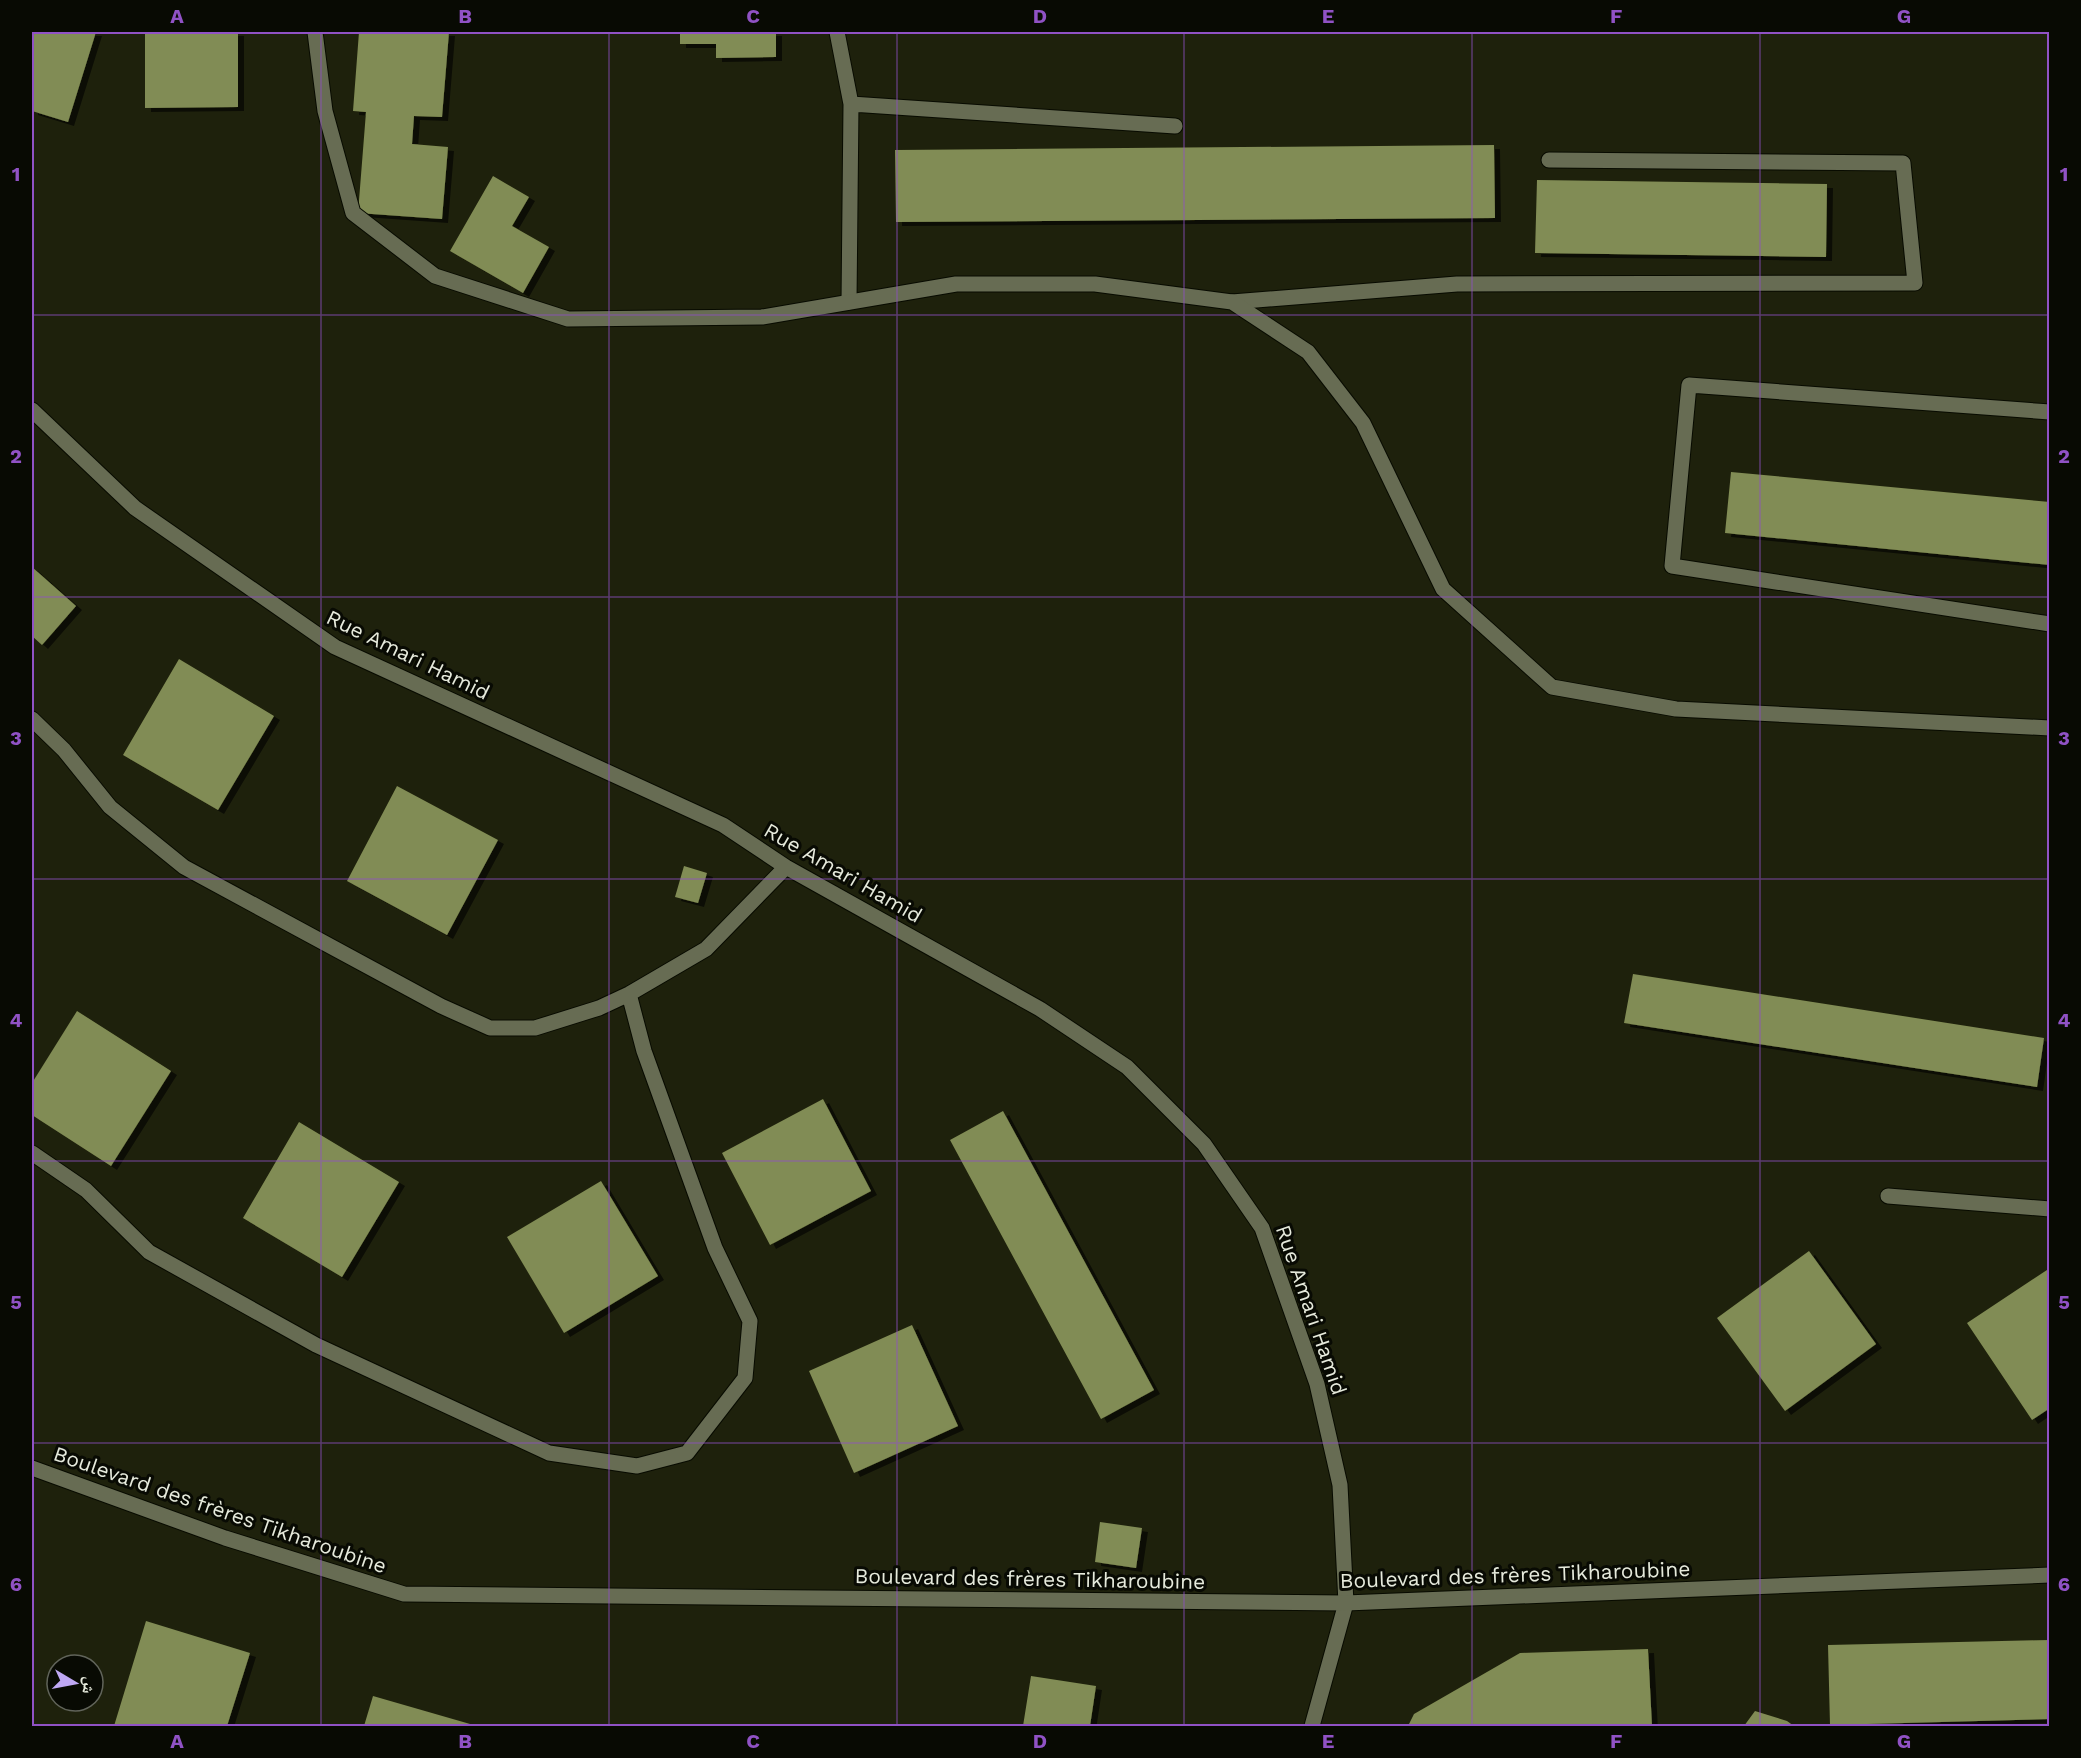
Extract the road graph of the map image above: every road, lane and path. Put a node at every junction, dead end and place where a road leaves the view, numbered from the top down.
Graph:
1 (315, 32) edge
2 (837, 32) edge
3 (851, 104) junction
4 (1175, 126) dead end
5 (1549, 160) dead end
6 (849, 302) junction
7 (1232, 302) junction
8 (32, 410) edge
9 (2049, 412) edge
10 (2049, 624) edge
11 (32, 719) edge
12 (2049, 728) edge
13 (786, 867) junction
14 (629, 994) junction
15 (32, 1153) edge
16 (1888, 1196) dead end
17 (2049, 1209) edge
18 (32, 1468) edge
19 (2049, 1575) edge
20 (1346, 1603) junction
21 (1312, 1726) edge

1 - 6 street
2 - 3 street
3 - 4 street
3 - 6 street
5 - 7 street
6 - 7 street
7 - 12 street
8 - 13 street, Rue Amari Hamid
9 - 10 street
11 - 14 street
13 - 14 street
13 - 20 street, Rue Amari Hamid
14 - 15 street
16 - 17 street
18 - 20 street, Boulevard des frères Tikharoubine
19 - 20 street, Boulevard des frères Tikharoubine
20 - 21 street, Rue Amari Hamid

